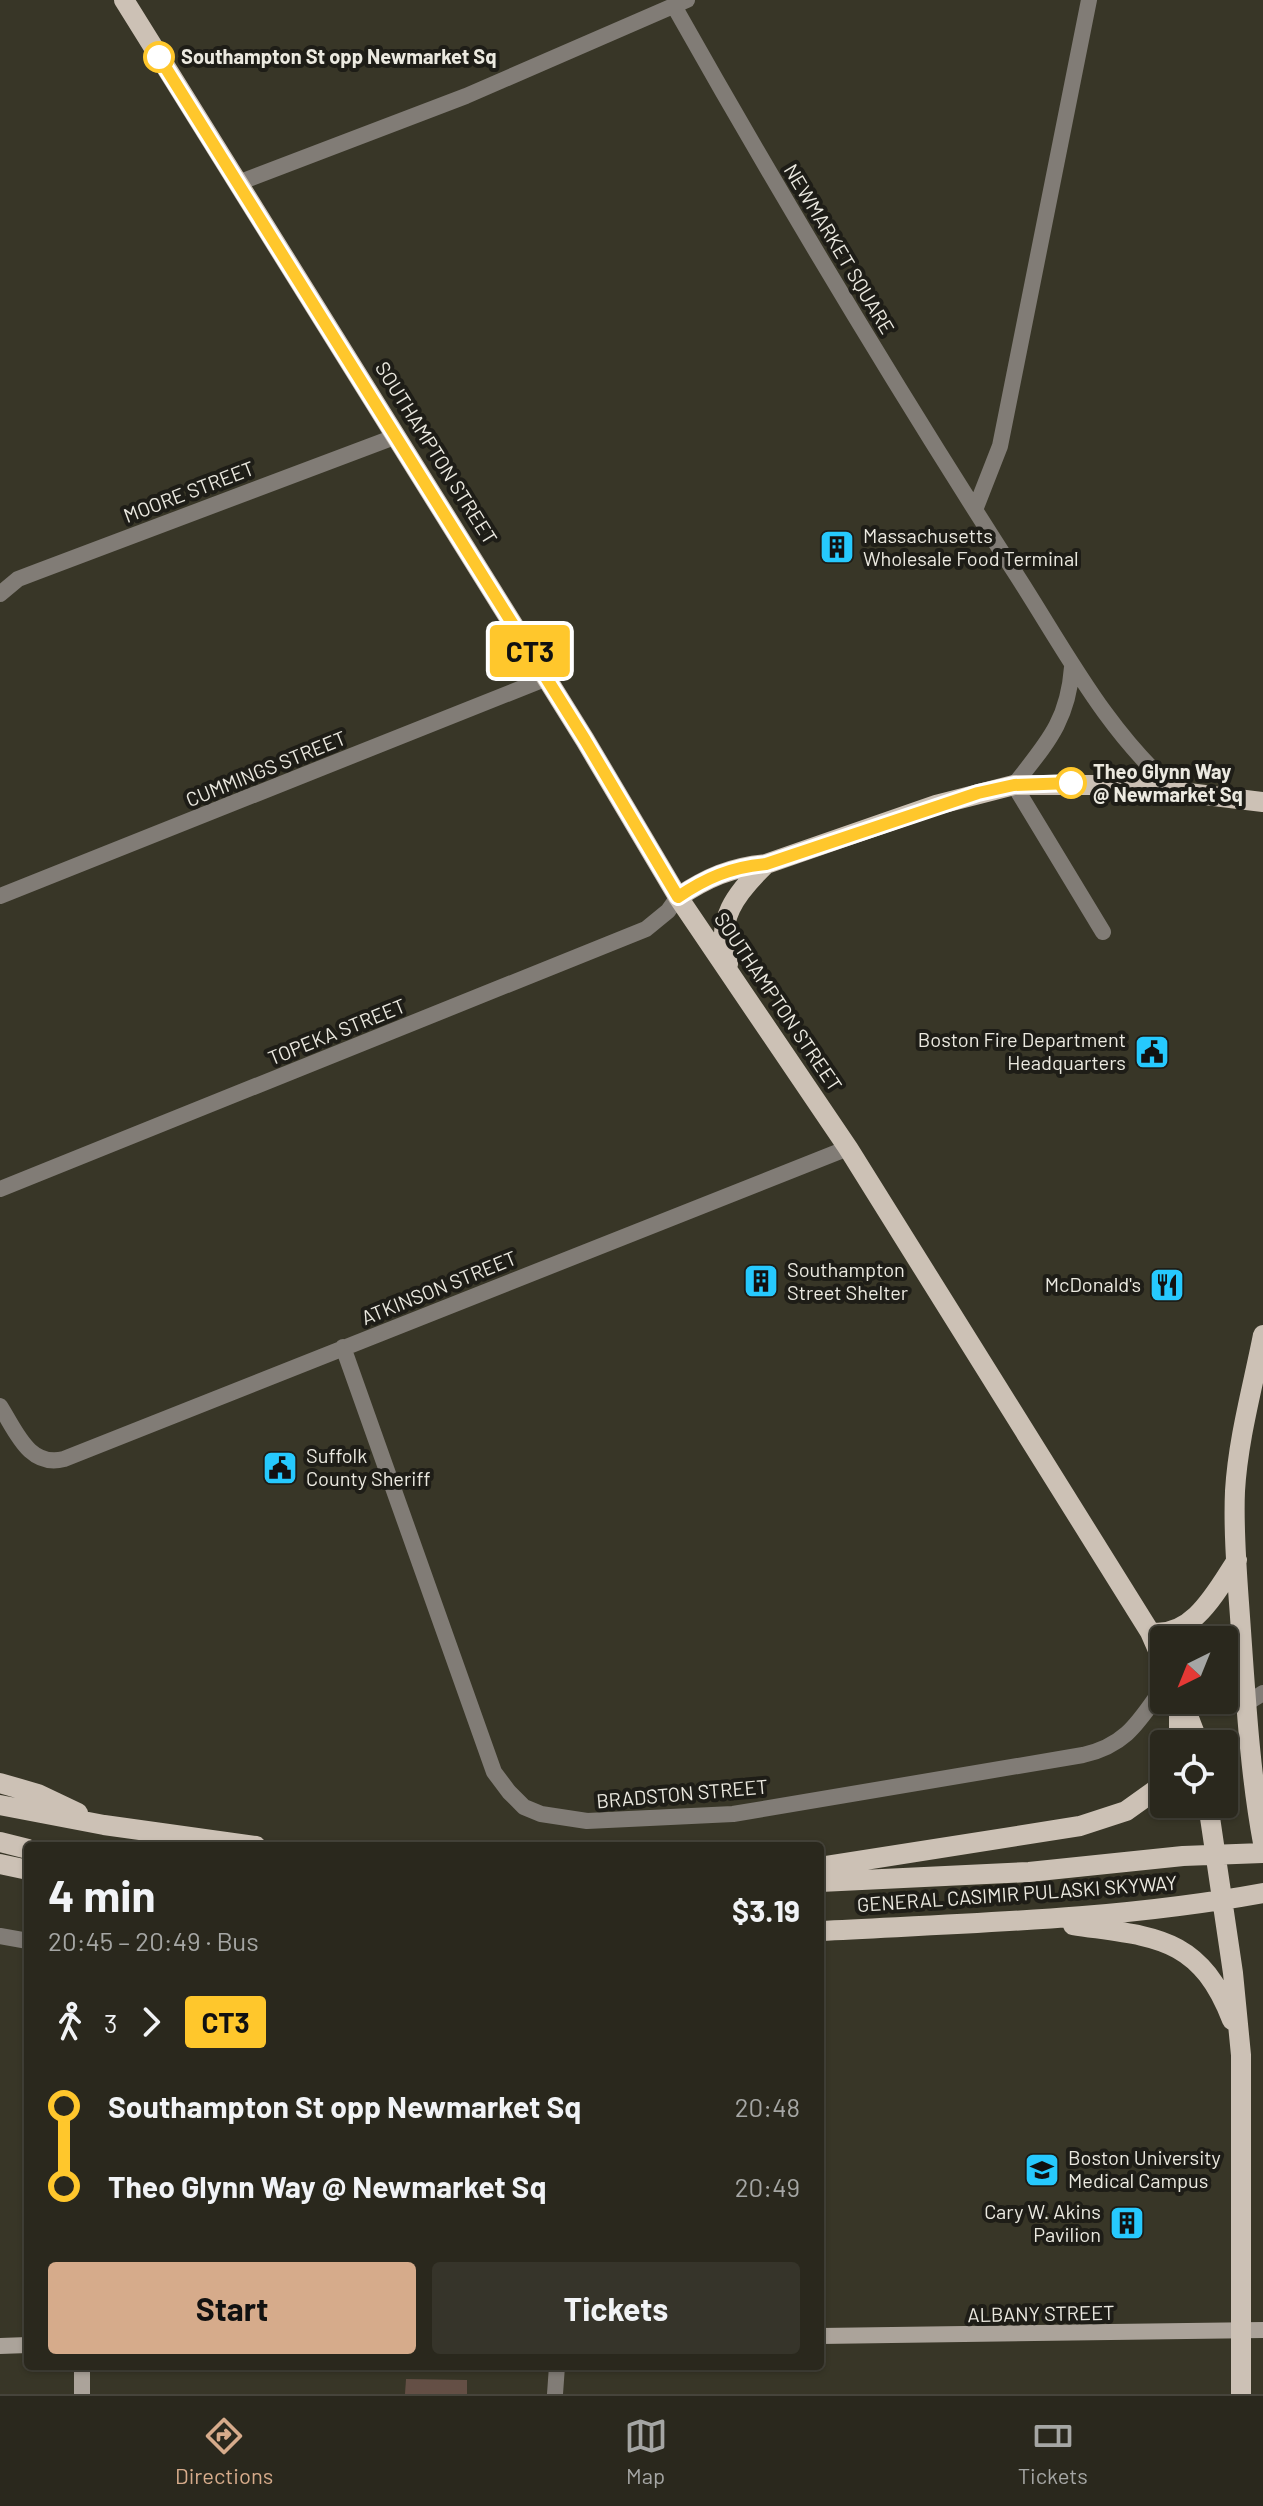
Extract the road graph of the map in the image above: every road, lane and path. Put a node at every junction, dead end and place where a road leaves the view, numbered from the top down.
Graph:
1 (124, 0) edge
2 (1089, 0) edge
3 (680, 3) edge
4 (238, 183) junction
5 (397, 436) junction
6 (975, 510) junction
7 (0, 594) edge
8 (1072, 667) junction
9 (547, 678) junction
10 (1014, 785) junction
11 (1177, 792) junction
12 (1263, 802) edge
13 (766, 864) junction
14 (0, 896) edge
15 (678, 897) junction
16 (1103, 932) dead end
17 (733, 979) junction
18 (848, 1148) junction
19 (0, 1189) edge
20 (1263, 1335) edge
21 (343, 1347) junction
22 (0, 1406) edge
23 (1237, 1560) junction
24 (1179, 1626) edge
25 (1150, 1632) edge
26 (1255, 1698) edge
27 (1150, 1704) edge
28 (0, 1783) edge
29 (1150, 1794) edge
30 (0, 1805) edge
31 (1210, 1818) edge
32 (104, 1825) junction
33 (0, 1842) edge
34 (227, 1842) edge
35 (1263, 1843) edge
36 (24, 1848) edge
37 (1263, 1853) edge
38 (1215, 1855) junction
39 (0, 1864) edge
40 (824, 1866) edge
41 (24, 1869) edge
42 (824, 1882) edge
43 (1263, 1893) edge
44 (1222, 1900) junction
45 (1042, 1920) junction
46 (824, 1931) edge
47 (0, 1936) edge
48 (24, 1940) edge
49 (1241, 2055) junction
50 (1263, 2330) edge
51 (1241, 2331) junction
52 (824, 2336) edge
53 (24, 2345) edge
54 (0, 2346) edge
55 (82, 2370) edge
56 (557, 2370) edge
57 (82, 2394) edge
58 (555, 2394) edge
59 (1241, 2394) edge

1 - 4 main road, SOUTHAMPTON STREET
2 - 6 street
3 - 4 street, NEWMARKET SQUARE
3 - 6 street, NEWMARKET SQUARE
4 - 5 main road, SOUTHAMPTON STREET
5 - 7 street, MOORE STREET
5 - 9 main road, SOUTHAMPTON STREET
6 - 8 street, NEWMARKET SQUARE
8 - 10 street
8 - 11 street, NEWMARKET SQUARE
9 - 14 street, CUMMINGS STREET
9 - 15 main road, SOUTHAMPTON STREET
10 - 11 main road
10 - 13 main road
10 - 16 street
11 - 12 main road
13 - 15 main road
13 - 17 main road
15 - 17 main road, SOUTHAMPTON STREET
15 - 19 street, TOPEKA STREET
17 - 18 main road, SOUTHAMPTON STREET
18 - 21 street, ATKINSON STREET
18 - 25 main road, SOUTHAMPTON STREET
20 - 23 main road
21 - 22 street, ATKINSON STREET
21 - 27 street, BRADSTON STREET
23 - 24 main road
23 - 26 main road
26 - 35 main road
28 - 32 main road
29 - 40 main road
30 - 32 main road
31 - 38 main road
32 - 34 main road
33 - 36 main road
37 - 38 main road, GENERAL CASIMIR PULASKI SKYWAY
38 - 42 main road, GENERAL CASIMIR PULASKI SKYWAY
38 - 44 main road
39 - 41 main road
43 - 44 main road, GENERAL CASIMIR PULASKI SKYWAY
44 - 45 main road, GENERAL CASIMIR PULASKI SKYWAY
44 - 49 main road
45 - 46 main road, GENERAL CASIMIR PULASKI SKYWAY
45 - 49 main road
47 - 48 street
49 - 51 main road
50 - 51 main road, ALBANY STREET
51 - 52 main road, ALBANY STREET
51 - 59 main road
53 - 54 main road
55 - 57 main road
56 - 58 street

